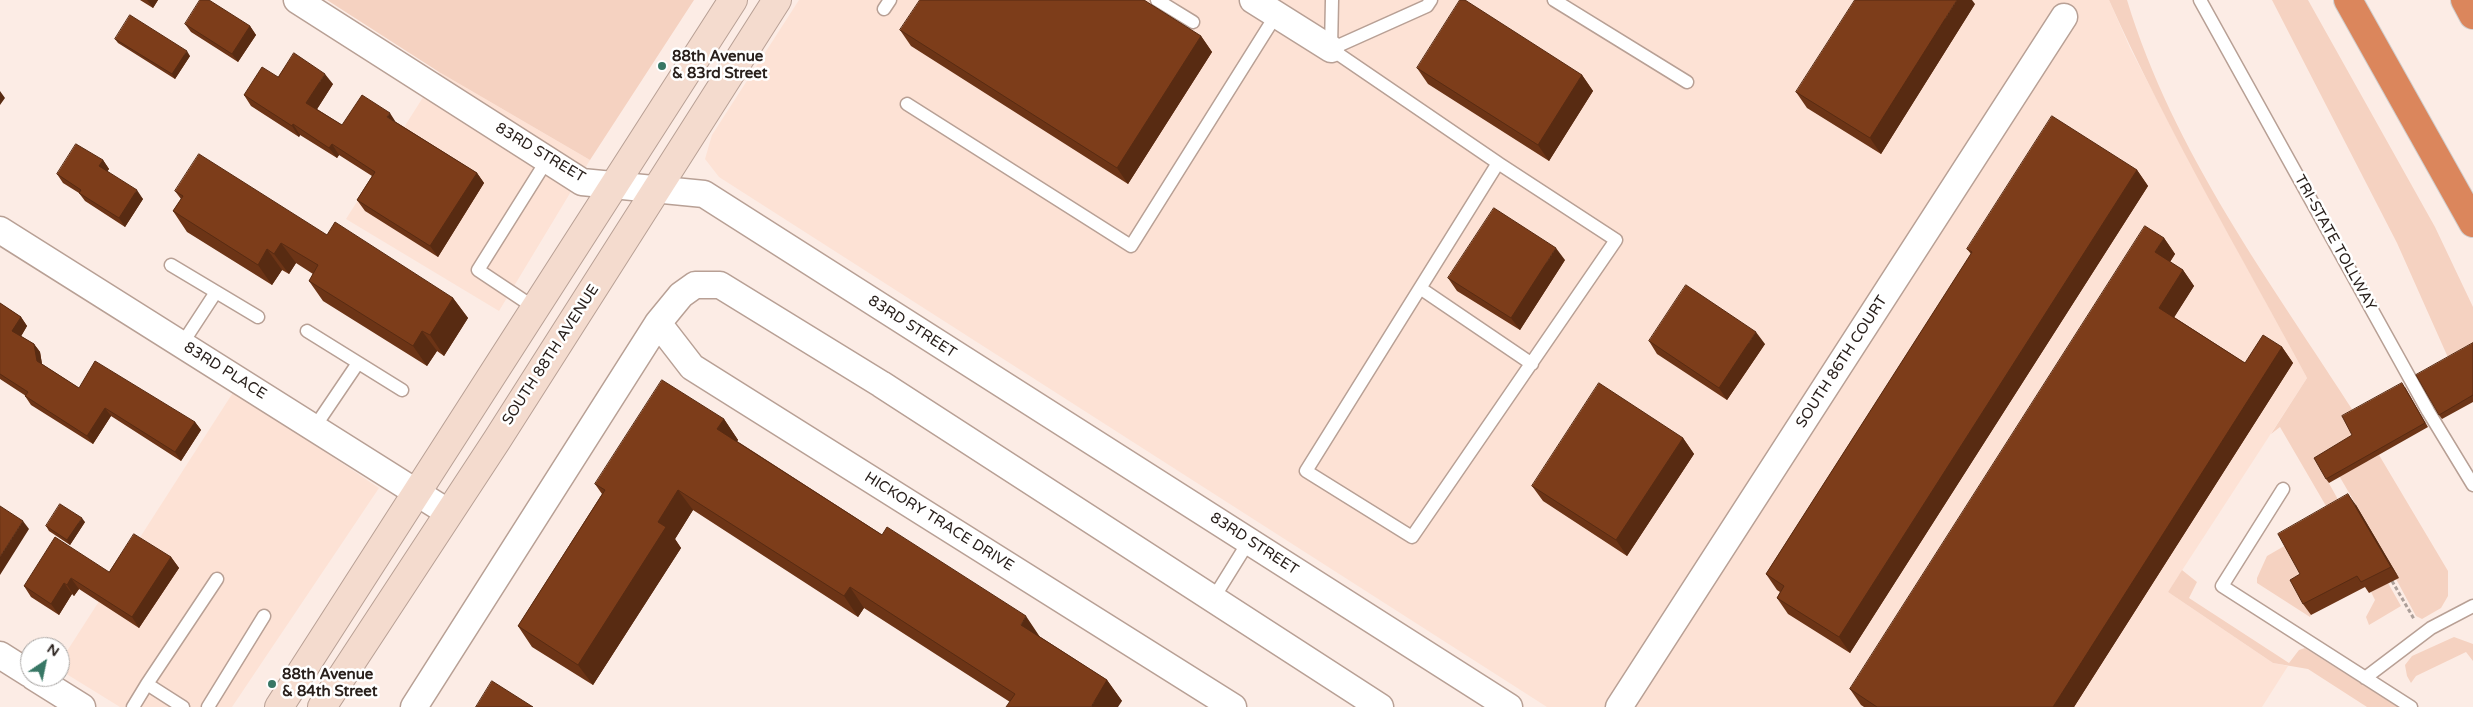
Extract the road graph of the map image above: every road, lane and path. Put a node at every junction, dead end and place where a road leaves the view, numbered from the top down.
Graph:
1 (297, 0) edge
2 (733, 0) edge
3 (777, 0) edge
4 (1157, 0) edge
5 (1253, 0) edge
6 (1332, 0) edge
7 (1431, 0) edge
8 (1554, 0) edge
9 (2200, 0) edge
10 (2348, 0) edge
11 (2465, 0) edge
12 (1276, 15) junction
13 (2473, 15) edge
14 (2064, 17) dead end
15 (1193, 22) dead end
16 (1331, 49) junction
17 (1687, 82) dead end
18 (907, 104) dead end
19 (548, 160) junction
20 (1498, 163) junction
21 (614, 185) junction
22 (657, 190) junction
23 (2473, 223) edge
24 (0, 230) edge
25 (171, 265) dead end
26 (1420, 288) junction
27 (216, 292) junction
28 (535, 308) junction
29 (258, 317) dead end
30 (658, 323) junction
31 (307, 332) dead end
32 (182, 344) junction
33 (358, 363) junction
34 (1532, 364) junction
35 (402, 390) dead end
36 (314, 428) junction
37 (2473, 485) edge
38 (2283, 488) dead end
39 (416, 493) junction
40 (449, 513) junction
41 (1249, 541) junction
42 (217, 579) dead end
43 (2392, 581) edge
44 (1213, 599) junction
45 (2473, 606) edge
46 (264, 616) dead end
47 (2423, 634) junction
48 (0, 656) edge
49 (20, 668) edge
50 (2365, 678) junction
51 (147, 684) junction
52 (50, 687) edge
53 (82, 707) edge
54 (133, 707) edge
55 (183, 707) edge
56 (208, 707) edge
57 (279, 707) edge
58 (322, 707) edge
59 (414, 707) edge
60 (1233, 707) edge
61 (1380, 707) edge
62 (1509, 707) edge
63 (1619, 707) edge
64 (2411, 707) edge

1 - 19 street, 83RD STREET
2 - 21 street
3 - 22 street, SOUTH 88TH AVENUE
4 - 15 lane
5 - 12 street
6 - 16 lane
7 - 16 lane
8 - 17 lane
9 - 37 lane, TRI-STATE TOLLWAY
10 - 23 highway
11 - 13 highway
12 - 16 street
12 - 18 lane
14 - 63 street, SOUTH 86TH COURT
16 - 20 lane
19 - 21 street, 83RD STREET
19 - 28 lane
20 - 26 lane
20 - 34 lane
21 - 22 street, 83RD STREET
21 - 28 street
22 - 40 street, SOUTH 88TH AVENUE
22 - 41 street, 83RD STREET
24 - 32 street, 83RD PLACE
25 - 27 lane
26 - 34 lane
26 - 34 lane
27 - 29 lane
27 - 32 lane
28 - 39 street
30 - 44 street
30 - 59 street
30 - 60 street, HICKORY TRACE DRIVE
31 - 33 lane
32 - 36 street, 83RD PLACE
33 - 35 lane
33 - 36 lane
36 - 39 street, 83RD PLACE
38 - 50 lane
39 - 40 street, 83RD PLACE
39 - 57 street
40 - 58 street, SOUTH 88TH AVENUE
41 - 44 lane
41 - 62 street, 83RD STREET
42 - 51 lane
43 - 47 path
44 - 61 street
45 - 47 lane
46 - 56 lane
47 - 50 lane
48 - 49 street
50 - 64 lane
51 - 54 lane
51 - 55 lane
52 - 53 street

